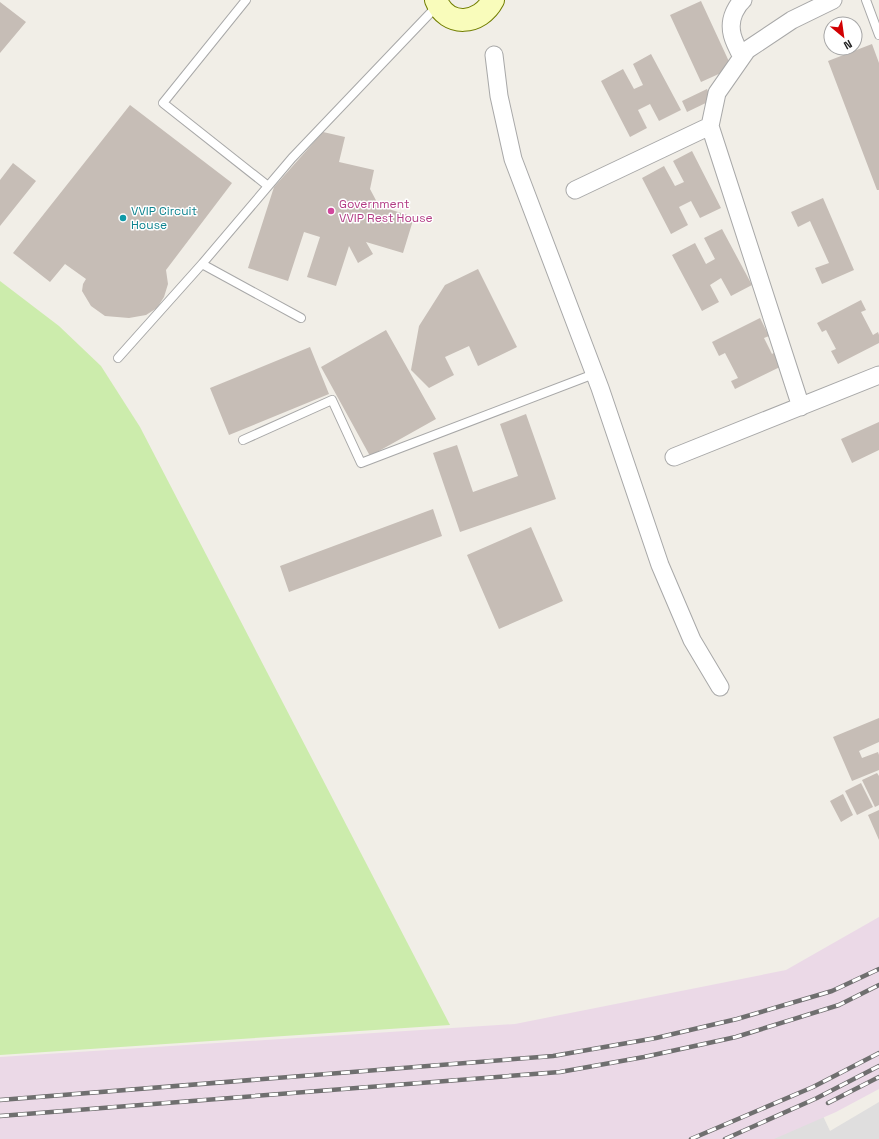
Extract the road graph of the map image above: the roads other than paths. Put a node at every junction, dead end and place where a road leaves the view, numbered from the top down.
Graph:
1 (246, 0) edge
2 (493, 0) edge
3 (743, 0) edge
4 (833, 0) edge
5 (866, 0) edge
6 (437, 2) edge
7 (879, 35) edge
8 (494, 54) dead end
9 (742, 57) junction
10 (710, 126) junction
11 (268, 186) junction
12 (575, 190) dead end
13 (202, 264) junction
14 (301, 318) dead end
15 (118, 358) dead end
16 (594, 374) junction
17 (879, 375) edge
18 (801, 407) junction
19 (244, 440) dead end
20 (674, 457) dead end
21 (720, 687) dead end

1 - 11 lane
2 - 6 street
3 - 9 street
4 - 9 street
5 - 7 lane
6 - 11 lane
8 - 16 street
9 - 10 street
10 - 12 street
10 - 18 street
11 - 13 lane
13 - 14 lane
13 - 15 lane
16 - 19 lane
16 - 21 street
17 - 18 street
18 - 20 street

